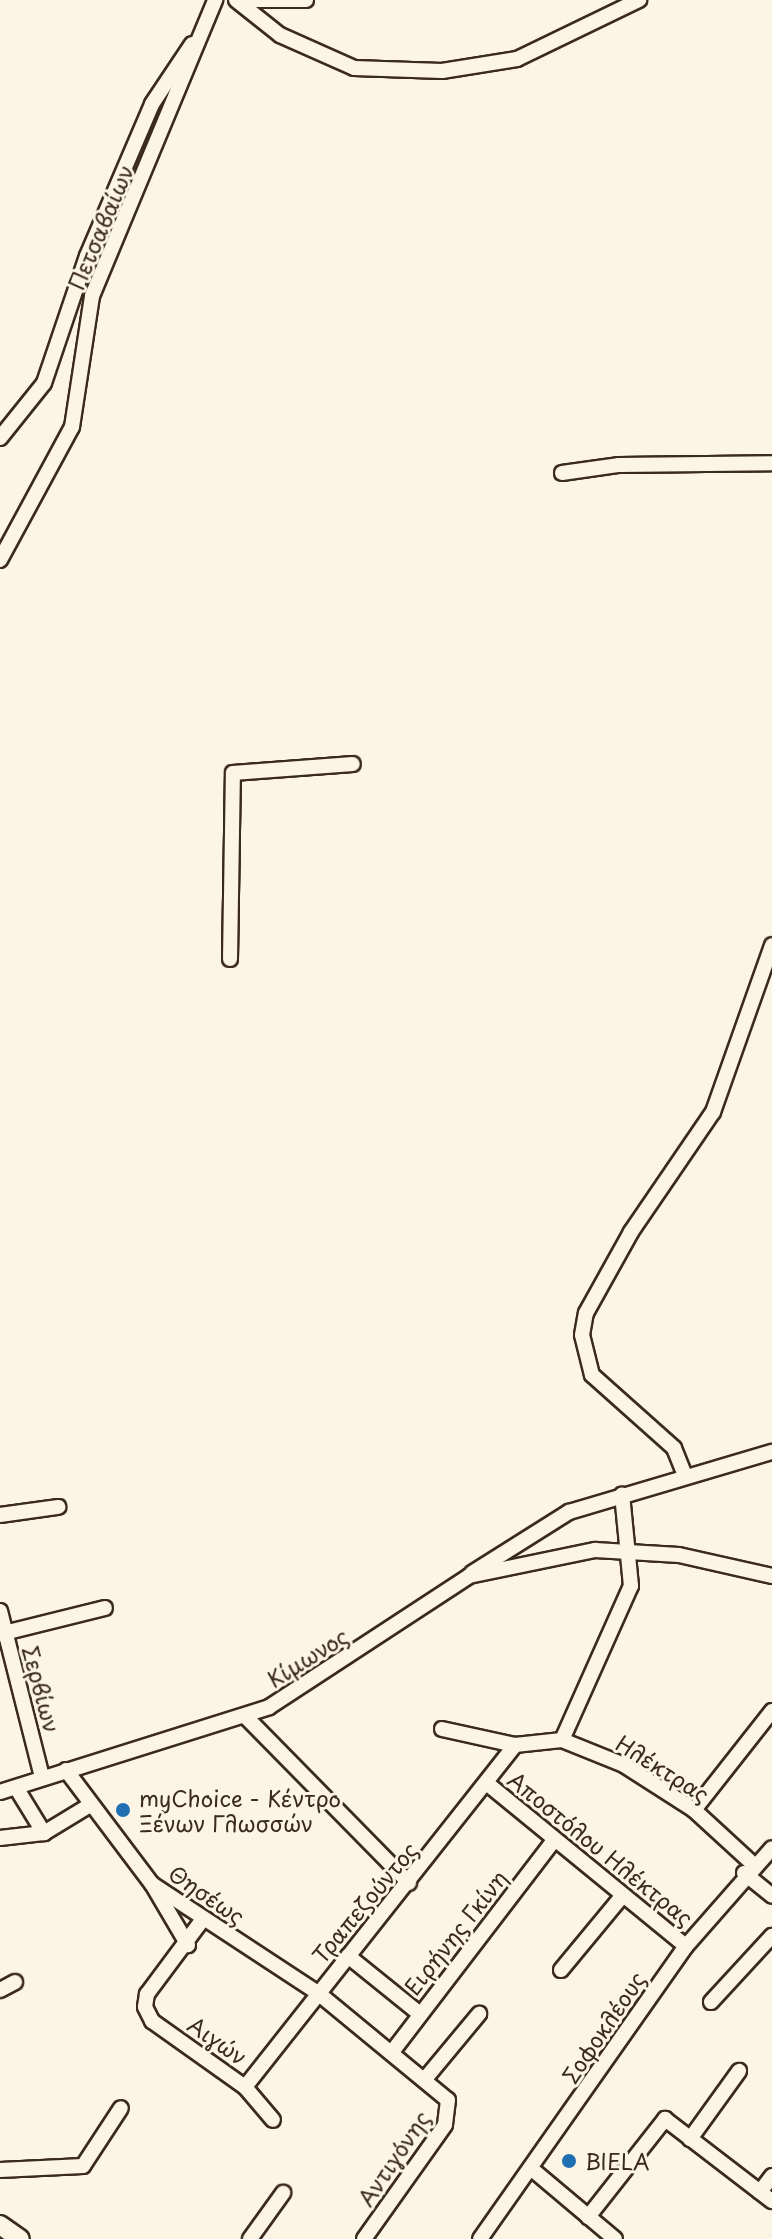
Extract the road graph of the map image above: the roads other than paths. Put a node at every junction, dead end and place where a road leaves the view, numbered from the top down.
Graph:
1 (215, 0) edge
2 (239, 0) edge
3 (306, 0) edge
4 (639, 0) edge
5 (195, 41) junction
6 (0, 438) edge
7 (772, 463) edge
8 (562, 473) dead end
9 (0, 560) edge
10 (353, 764) dead end
11 (772, 945) edge
12 (230, 959) dead end
13 (772, 1452) edge
14 (684, 1473) junction
15 (622, 1494) junction
16 (58, 1507) dead end
17 (0, 1515) edge
18 (628, 1551) junction
19 (469, 1576) junction
20 (772, 1576) edge
21 (105, 1608) dead end
22 (0, 1611) edge
23 (3, 1634) edge
24 (772, 1711) edge
25 (245, 1716) junction
26 (442, 1729) dead end
27 (562, 1740) junction
28 (515, 1745) junction
29 (66, 1770) junction
30 (42, 1777) junction
31 (489, 1785) junction
32 (17, 1789) junction
33 (0, 1792) edge
34 (87, 1807) junction
35 (694, 1810) junction
36 (44, 1833) junction
37 (0, 1838) edge
38 (554, 1840) junction
39 (772, 1848) edge
40 (748, 1869) junction
41 (409, 1883) junction
42 (152, 1884) junction
43 (623, 1895) junction
44 (772, 1896) edge
45 (203, 1919) junction
46 (772, 1936) edge
47 (188, 1945) junction
48 (686, 1946) junction
49 (348, 1956) junction
50 (561, 1970) dead end
51 (15, 1982) dead end
52 (0, 1990) edge
53 (318, 1993) junction
54 (711, 2002) dead end
55 (420, 2014) junction
56 (479, 2014) dead end
57 (392, 2052) junction
58 (739, 2071) dead end
59 (425, 2079) junction
60 (245, 2087) junction
61 (448, 2100) joint
62 (121, 2108) dead end
63 (273, 2120) dead end
64 (690, 2139) junction
65 (0, 2170) edge
66 (533, 2170) junction
67 (772, 2176) edge
68 (283, 2193) dead end
69 (766, 2197) edge
70 (588, 2217) junction
71 (0, 2225) edge
72 (20, 2239) edge
73 (250, 2239) edge
74 (364, 2239) edge
75 (480, 2239) edge
76 (615, 2239) edge

1 - 5 street, Πετσαβαίων
2 - 3 street
2 - 4 street
5 - 6 street
5 - 9 street, Πετσαβαίων
7 - 8 street
10 - 12 street
11 - 14 street
13 - 14 street
14 - 15 street
15 - 18 street
15 - 19 street
16 - 17 street
18 - 19 street, Κίμωνος
18 - 20 street, Κίμωνος
18 - 27 street
19 - 25 street, Κίμωνος
21 - 23 street
22 - 23 street, Σερβίων
23 - 30 street, Σερβίων
24 - 35 street
25 - 29 street, Κίμωνος
25 - 41 street
26 - 28 street, Ηλέκτρας
27 - 28 street, Ηλέκτρας
27 - 35 street, Ηλέκτρας
28 - 31 street, Τραπεζούντος
29 - 30 street, Κίμωνος
29 - 34 street, Θησέως
30 - 32 street, Κίμωνος
31 - 38 street, Αποστόλου Ηλέκτρας
31 - 41 street, Τραπεζούντος
32 - 33 street, Κίμωνος
32 - 36 street
34 - 36 street
34 - 42 street, Θησέως
35 - 40 street, Ηλέκτρας
36 - 37 street
38 - 43 street, Αποστόλου Ηλέκτρας
38 - 55 street, Ειρήνης Γκίνη
39 - 40 street, Σοφοκλέους
40 - 44 street, Ηλέκτρας
40 - 48 street, Σοφοκλέους
41 - 49 street, Τραπεζούντος
42 - 45 street, Θησέως
42 - 47 street
43 - 48 street, Αποστόλου Ηλέκτρας
43 - 50 street
45 - 47 street
45 - 53 street, Θησέως
46 - 54 street
47 - 60 street, Αιγών
48 - 66 street, Σοφοκλέους
49 - 53 street, Τραπεζούντος
49 - 55 street
51 - 52 street
53 - 57 street, Θησέως
53 - 60 street, Τραπεζούντος
55 - 57 street, Ειρήνης Γκίνη
56 - 59 street
57 - 59 street, Θησέως
58 - 64 street
59 - 61 street, Θησέως
60 - 63 street, Αιγών
61 - 74 street, Αντιγόνης
62 - 65 street
64 - 69 street
64 - 70 street
66 - 70 street
66 - 75 street, Σοφοκλέους
67 - 69 street
68 - 73 street
70 - 76 street
71 - 72 street

